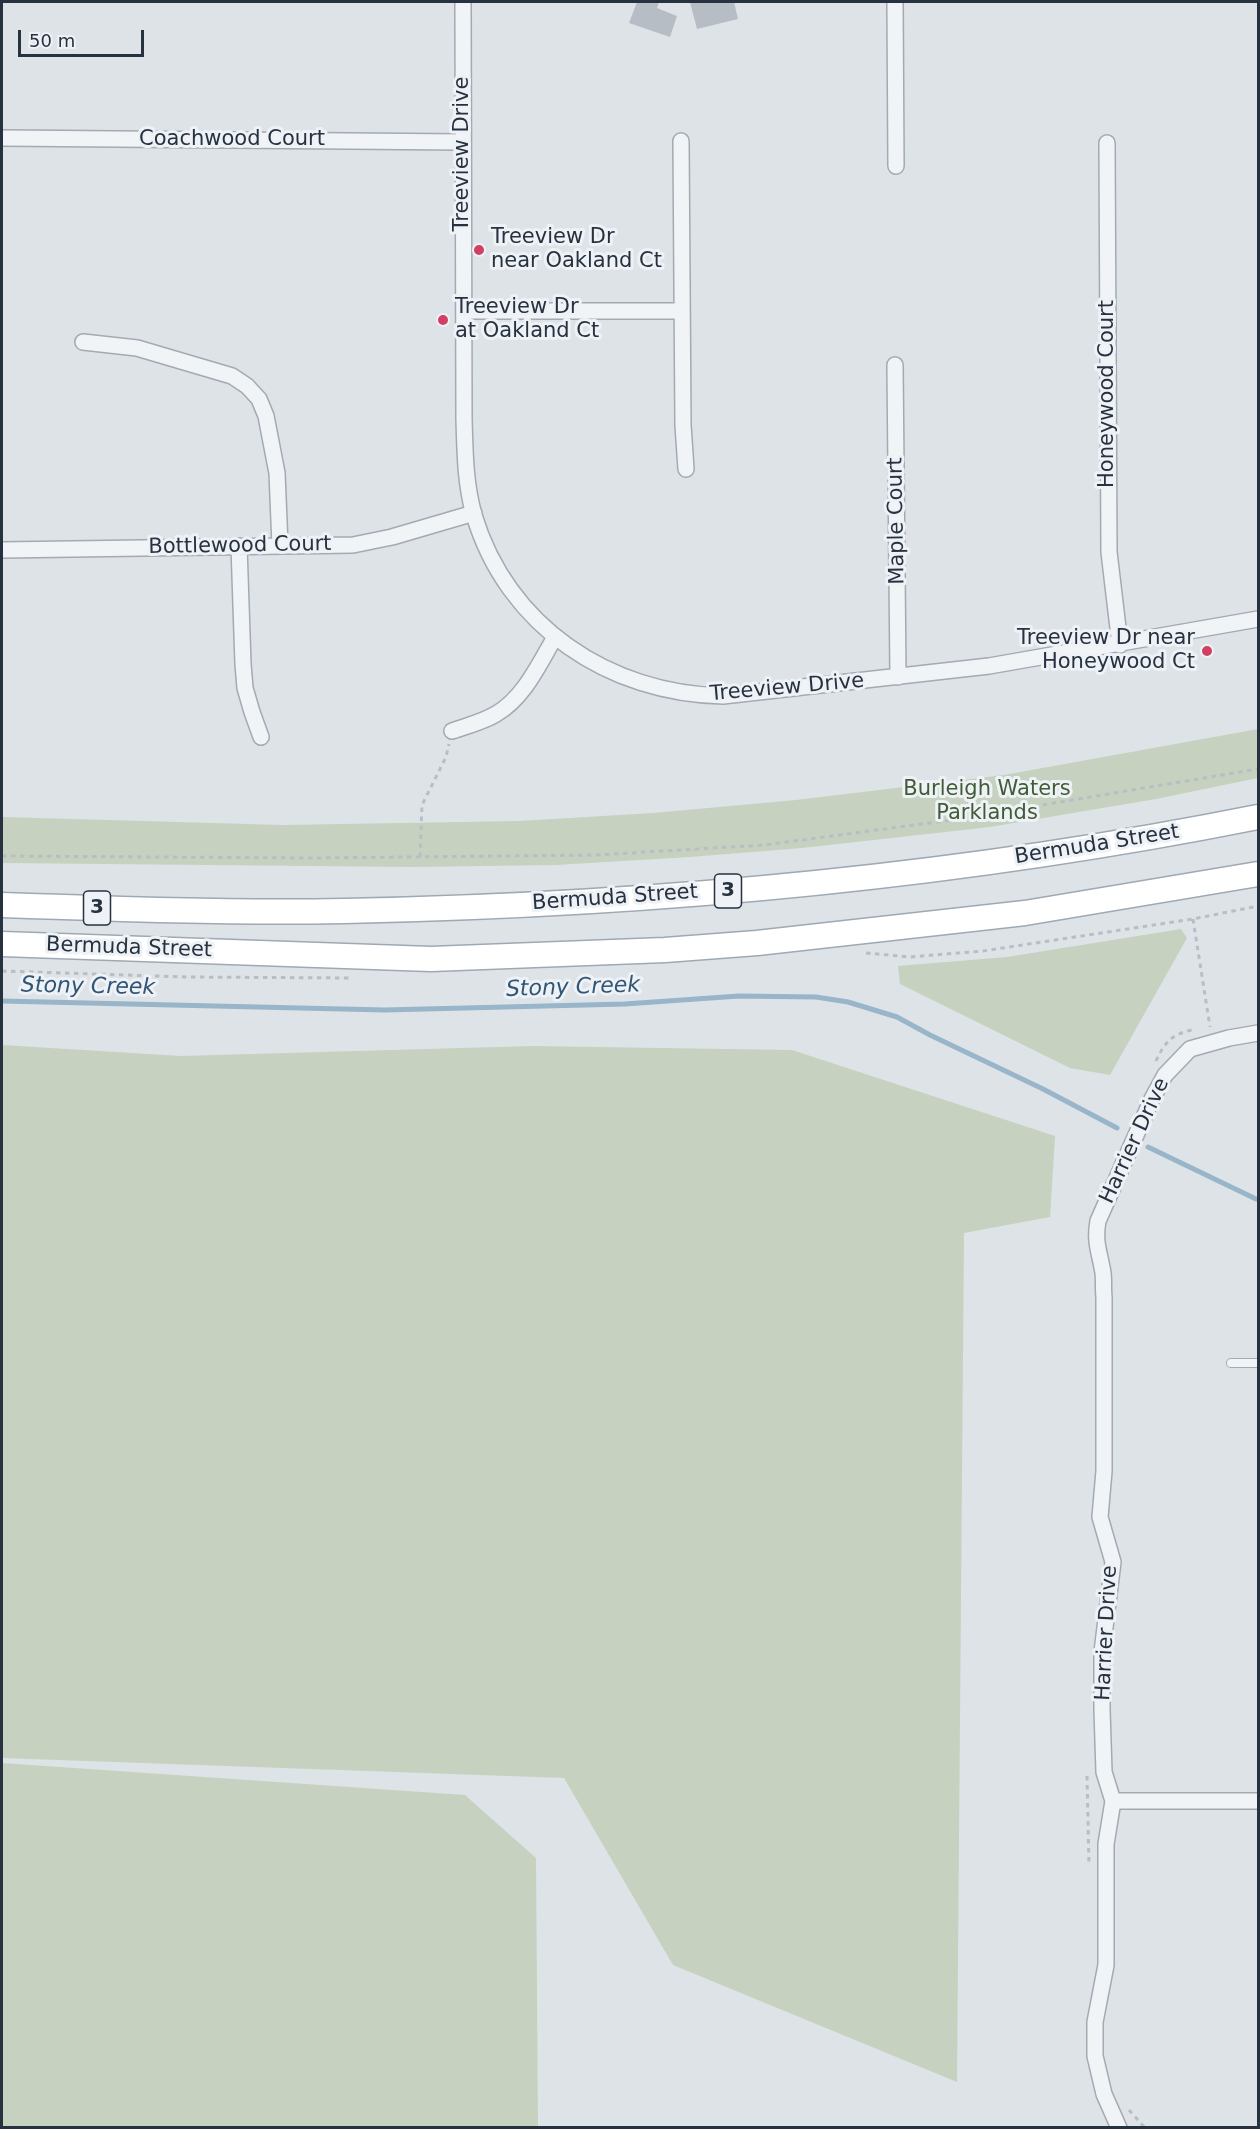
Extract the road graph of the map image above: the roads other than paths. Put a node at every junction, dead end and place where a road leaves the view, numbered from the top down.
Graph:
1 (463, 2) edge
2 (895, 2) edge
3 (2, 138) edge
4 (681, 141) dead end
5 (463, 142) junction
6 (1107, 143) dead end
7 (896, 166) dead end
8 (464, 311) junction
9 (681, 311) junction
10 (83, 342) dead end
11 (895, 365) dead end
12 (686, 469) dead end
13 (474, 513) junction
14 (280, 545) junction
15 (239, 546) junction
16 (2, 550) edge
17 (1258, 619) edge
18 (555, 637) junction
19 (1120, 645) junction
20 (898, 678) junction
21 (452, 731) road end
22 (261, 737) dead end
23 (1258, 818) edge
24 (1258, 874) edge
25 (2, 905) edge
26 (2, 944) edge
27 (1258, 1033) edge
28 (1231, 1363) dead end
29 (1258, 1363) edge
30 (1113, 1801) junction
31 (1258, 1801) edge
32 (1119, 2127) edge

1 - 5 street, Treeview Drive
2 - 7 street
3 - 5 street, Coachwood Court
4 - 9 street
5 - 8 street, Treeview Drive
6 - 19 street, Honeywood Court
8 - 9 street
8 - 13 street, Treeview Drive
9 - 12 street
10 - 14 street
11 - 20 street, Maple Court
13 - 14 street, Bottlewood Court
13 - 18 street, Treeview Drive
14 - 15 street, Bottlewood Court
15 - 16 street, Bottlewood Court
15 - 22 street
17 - 19 street, Treeview Drive
18 - 20 street, Treeview Drive
18 - 21 street
19 - 20 street, Treeview Drive
23 - 25 main road, Bermuda Street / 3
24 - 26 main road, Bermuda Street / 3
27 - 30 street, Harrier Drive
28 - 29 lane
30 - 31 street
30 - 32 street, Harrier Drive

